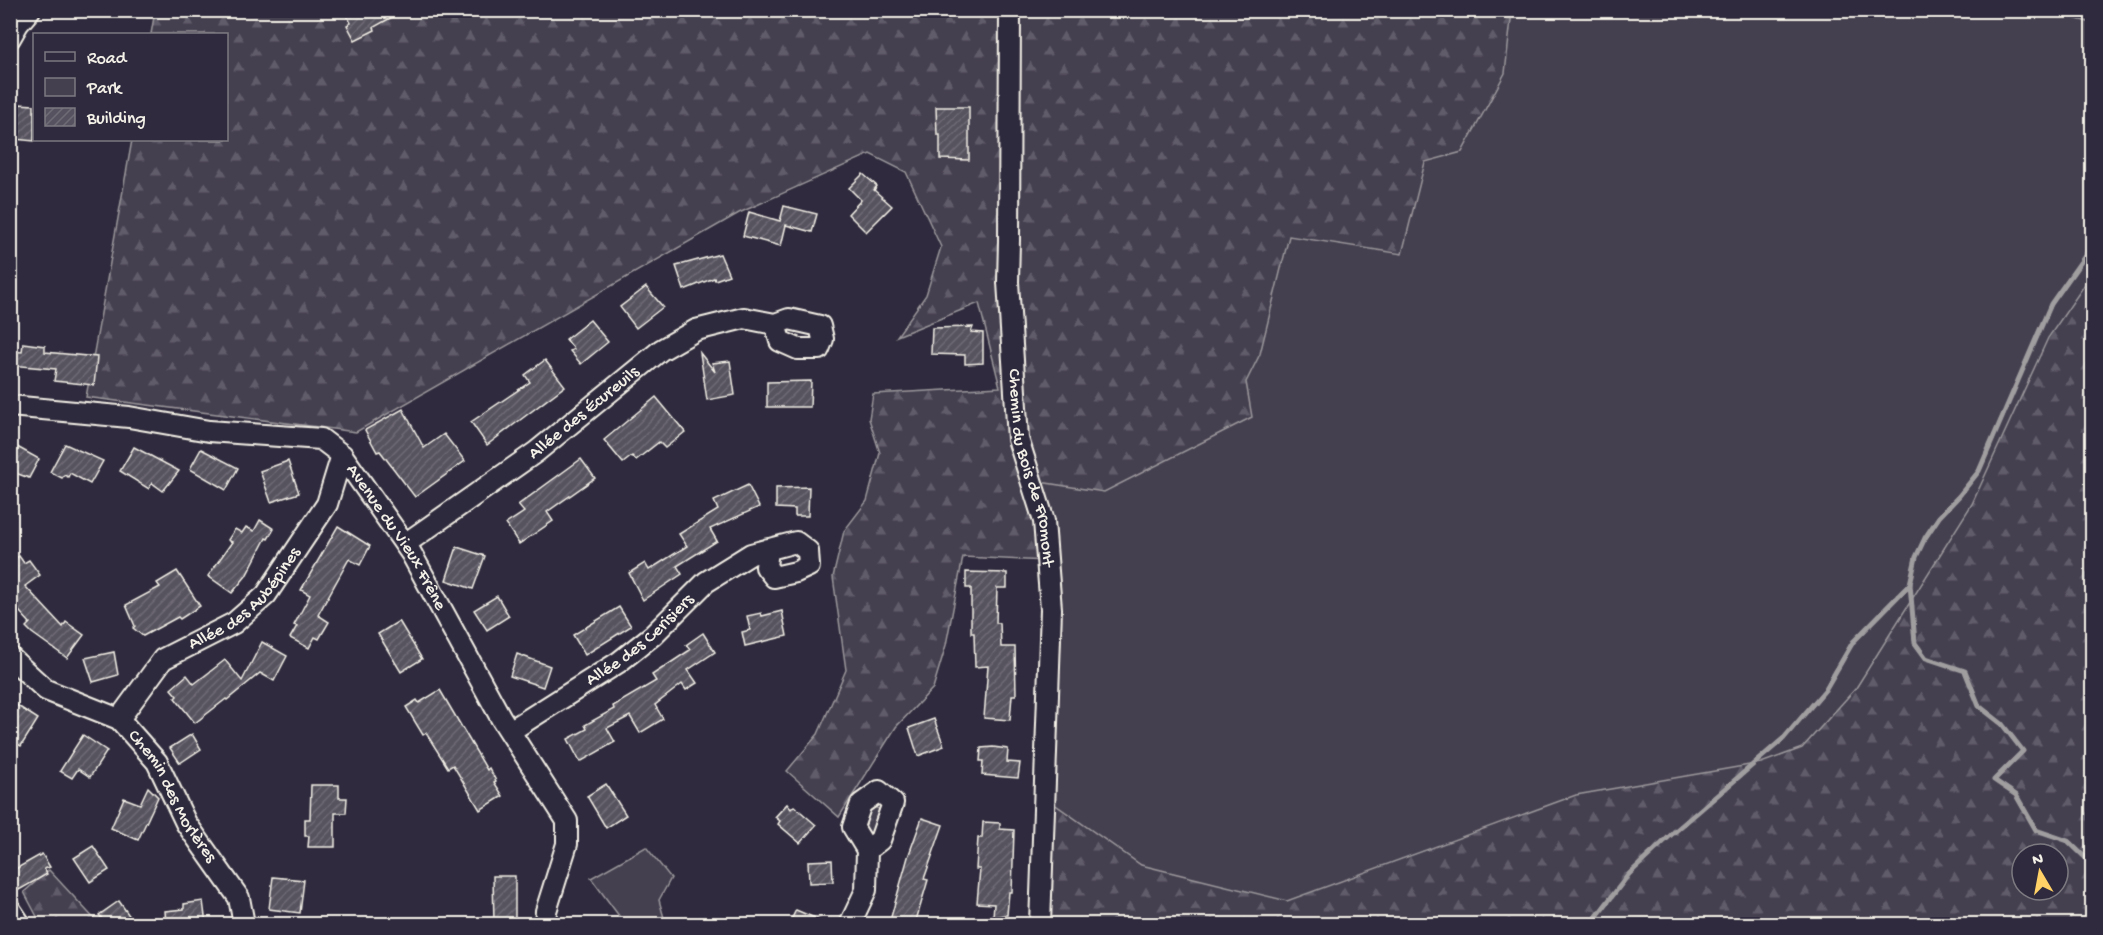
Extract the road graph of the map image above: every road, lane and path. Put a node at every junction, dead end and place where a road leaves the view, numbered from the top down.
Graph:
1 (30, 10) edge
2 (1010, 10) edge
3 (10, 38) edge
4 (775, 324) dead end
5 (10, 406) edge
6 (342, 454) junction
7 (405, 544) junction
8 (768, 549) dead end
9 (10, 657) edge
10 (119, 719) junction
11 (510, 731) junction
12 (867, 850) dead end
13 (10, 909) edge
14 (21, 924) edge
15 (244, 924) edge
16 (545, 924) edge
17 (850, 924) edge
18 (1040, 924) edge

1 - 3 street
2 - 18 street, Chemin du Bois de Fromont
4 - 7 street, Allée des Écureuils
5 - 6 street, Avenue du Vieux Frêne
6 - 7 street, Avenue du Vieux Frêne
6 - 10 street, Allée des Aubépines
7 - 11 street, Avenue du Vieux Frêne
8 - 11 street, Allée des Cerisiers
9 - 10 street, Chemin des Morlères
10 - 15 street, Chemin des Morlères
11 - 16 street, Avenue du Vieux Frêne
12 - 17 street
13 - 14 street

